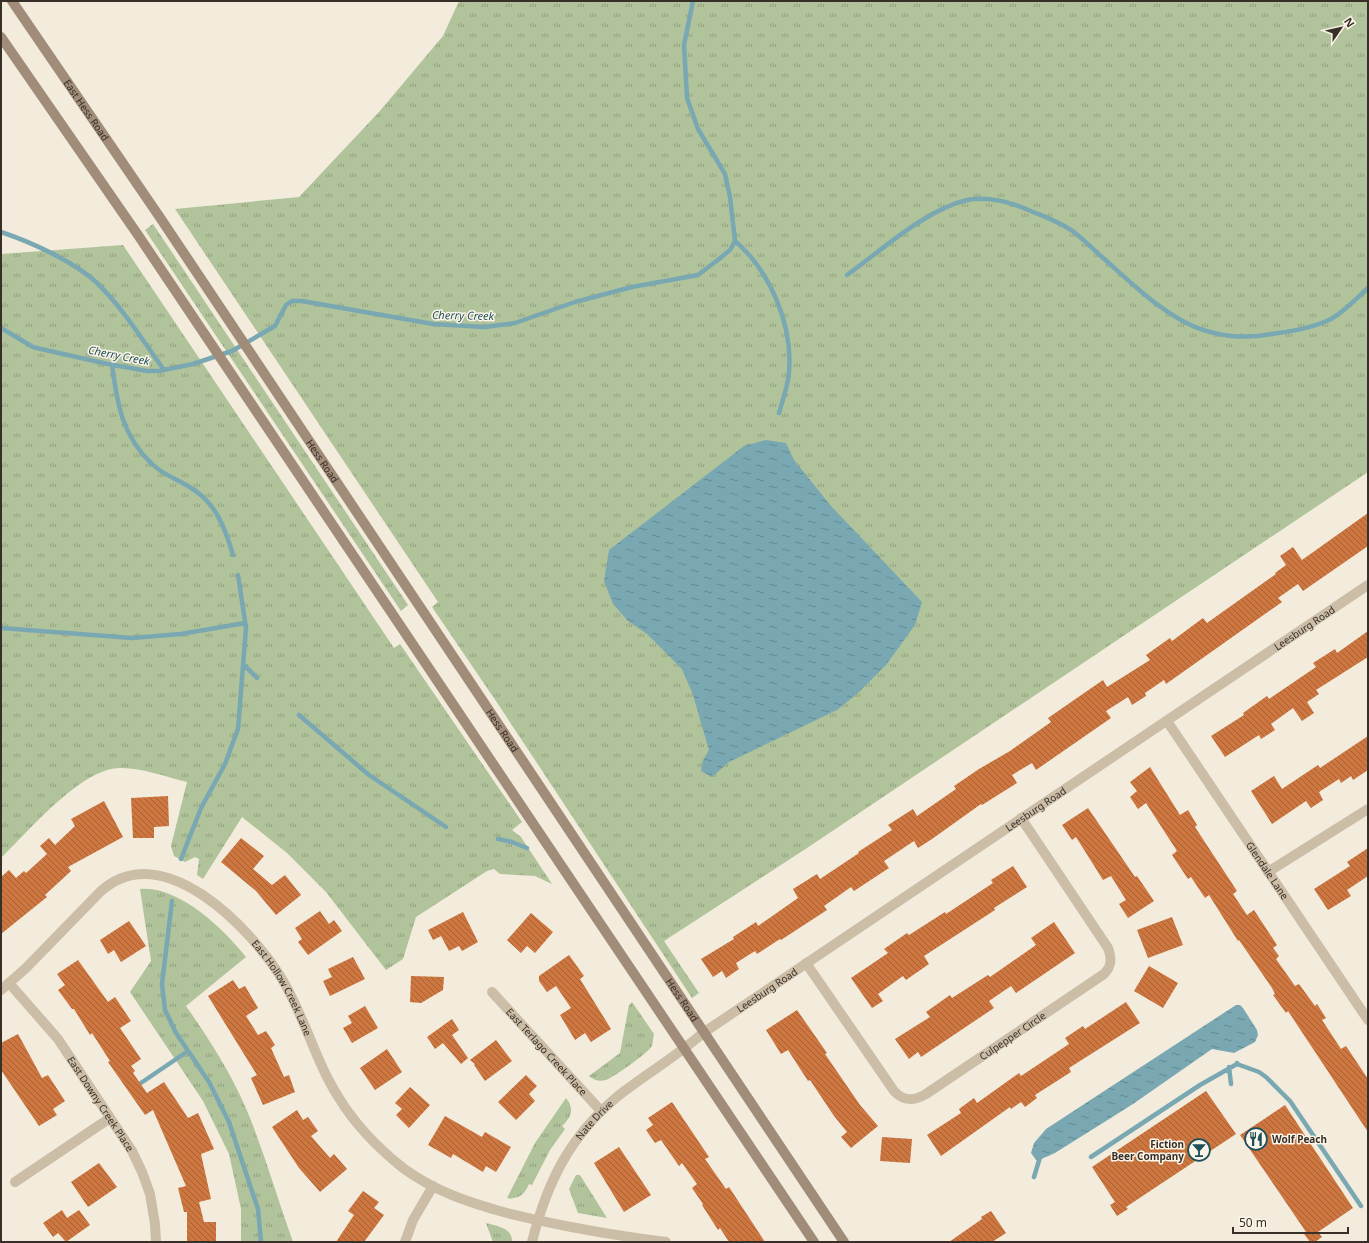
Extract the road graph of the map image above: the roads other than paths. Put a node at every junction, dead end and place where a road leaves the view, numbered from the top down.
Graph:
1 (12, 1) edge
2 (1, 37) edge
3 (161, 219) joint
4 (1368, 585) edge
5 (1167, 721) junction
6 (1368, 809) edge
7 (1021, 818) junction
8 (1268, 872) junction
9 (806, 963) junction
10 (9, 983) junction
11 (1, 990) edge
12 (492, 992) dead end
13 (1368, 1020) edge
14 (703, 1033) junction
15 (685, 1049) junction
16 (601, 1111) junction
17 (110, 1118) junction
18 (15, 1182) dead end
19 (432, 1186) junction
20 (538, 1220) junction
21 (156, 1242) edge
22 (405, 1242) edge
23 (532, 1242) edge
24 (666, 1242) edge
25 (814, 1242) edge
26 (844, 1242) edge

1 - 3 main road, East Hess Road
2 - 15 main road
3 - 14 main road, Hess Road
4 - 5 street, Leesburg Road
5 - 7 street, Leesburg Road
5 - 8 street, Glendale Lane
6 - 8 street
7 - 9 street, Leesburg Road
7 - 9 street, Culpepper Circle
8 - 13 street, Glendale Lane
9 - 14 street, Leesburg Road
10 - 11 street, East Hollow Creek Lane
10 - 17 street, East Downy Creek Place
10 - 19 street, East Hollow Creek Lane
12 - 16 street, East Terlago Creek Place
14 - 15 street, Nate Drive
14 - 26 main road, Hess Road
15 - 16 street, Nate Drive
15 - 25 main road
16 - 20 street, Nate Drive
17 - 18 street
17 - 21 street, East Downy Creek Place
19 - 20 street, East Hollow Creek Lane
19 - 22 street
20 - 23 street, Nate Drive
20 - 24 street, East Hollow Creek Lane

